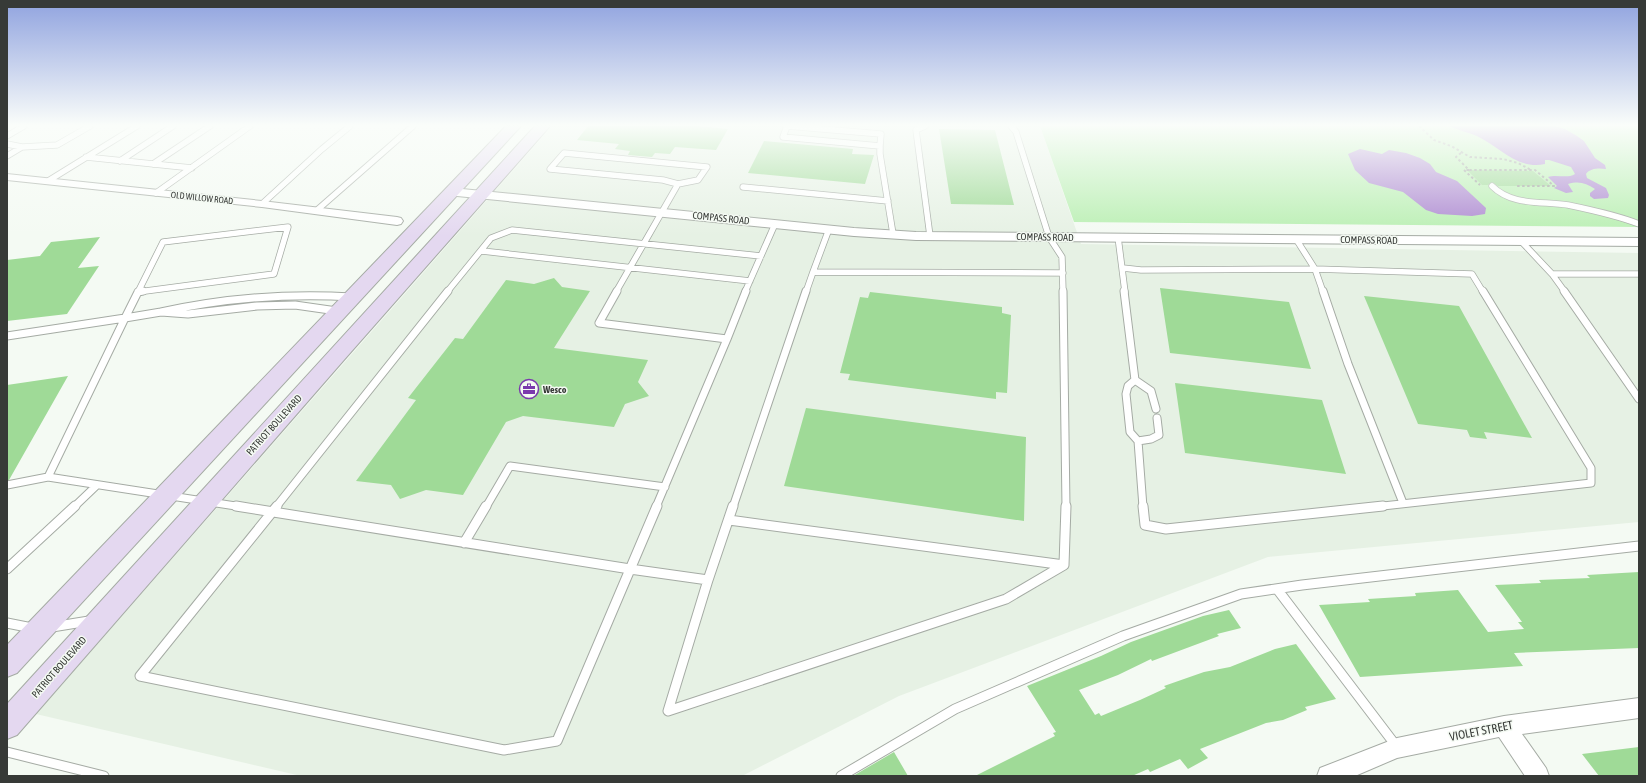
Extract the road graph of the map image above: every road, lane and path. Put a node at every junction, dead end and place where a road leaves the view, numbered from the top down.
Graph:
1 (77, 163) edge
2 (137, 163) edge
3 (200, 163) edge
4 (307, 163) edge
5 (371, 163) edge
6 (480, 163) edge
7 (511, 163) edge
8 (556, 163) edge
9 (661, 163) edge
10 (881, 163) edge
11 (920, 163) edge
12 (1026, 163) edge
13 (1462, 163) edge
14 (1516, 163) edge
15 (153, 164) joint
16 (192, 168) junction
17 (1469, 170) junction
18 (1532, 170) junction
19 (7, 177) edge
20 (48, 181) junction
21 (678, 184) junction
22 (1492, 186) junction
23 (743, 187) dead end
24 (452, 192) junction
25 (156, 193) junction
26 (483, 195) junction
27 (888, 202) junction
28 (262, 204) junction
29 (316, 211) junction
30 (662, 213) junction
31 (396, 221) dead end
32 (775, 224) junction
33 (1639, 224) edge
34 (829, 229) junction
35 (893, 234) junction
36 (930, 236) junction
37 (1049, 237) junction
38 (1118, 237) junction
39 (1296, 239) junction
40 (1520, 241) junction
41 (1639, 242) edge
42 (644, 244) junction
43 (482, 251) junction
44 (761, 256) junction
45 (630, 268) junction
46 (1123, 268) junction
47 (1315, 269) junction
48 (813, 272) junction
49 (1063, 274) junction
50 (1552, 274) junction
51 (1639, 274) edge
52 (750, 281) junction
53 (138, 292) junction
54 (345, 304) junction
55 (161, 312) junction
56 (125, 318) junction
57 (7, 336) edge
58 (727, 339) junction
59 (1135, 380) junction
60 (1639, 399) edge
61 (1156, 409) dead end
62 (1157, 418) dead end
63 (1138, 441) junction
64 (48, 477) junction
65 (7, 485) edge
66 (97, 485) junction
67 (665, 487) junction
68 (165, 496) junction
69 (206, 501) junction
70 (1403, 503) junction
71 (272, 512) junction
72 (728, 520) junction
73 (464, 543) junction
74 (1639, 546) edge
75 (1064, 565) junction
76 (7, 569) edge
77 (630, 569) junction
78 (708, 580) junction
79 (1277, 589) junction
80 (101, 619) junction
81 (7, 623) edge
82 (39, 630) junction
83 (7, 664) edge
84 (1639, 708) edge
85 (7, 725) edge
86 (1504, 726) junction
87 (1397, 748) junction
88 (7, 752) edge
89 (104, 776) edge
90 (841, 776) edge
91 (1328, 776) edge
92 (1538, 776) edge

1 - 20 lane
2 - 15 lane
3 - 16 lane
4 - 28 lane
5 - 29 lane
6 - 24 main road
7 - 26 main road, PATRIOT BOULEVARD
8 - 21 lane
9 - 21 lane
10 - 27 lane
11 - 36 lane
12 - 37 lane
13 - 17 path
14 - 18 path
15 - 16 lane
16 - 25 lane
17 - 18 path
17 - 22 path
18 - 22 path
19 - 20 street, OLD WILLOW ROAD
20 - 25 street, OLD WILLOW ROAD
21 - 30 lane
22 - 33 lane
23 - 27 lane
24 - 26 street, COMPASS ROAD
24 - 54 main road
25 - 28 street, OLD WILLOW ROAD
26 - 30 street, COMPASS ROAD
26 - 69 main road, PATRIOT BOULEVARD
27 - 35 lane
28 - 29 street, OLD WILLOW ROAD
29 - 31 street, OLD WILLOW ROAD
30 - 32 street, COMPASS ROAD
30 - 42 lane
32 - 34 street, COMPASS ROAD
32 - 44 lane
34 - 35 street, COMPASS ROAD
34 - 48 lane
35 - 36 street, COMPASS ROAD
36 - 37 street, COMPASS ROAD
37 - 38 street, COMPASS ROAD
37 - 49 lane
38 - 39 street, COMPASS ROAD
38 - 46 lane
39 - 40 street, COMPASS ROAD
39 - 47 lane
40 - 41 street, COMPASS ROAD
40 - 50 lane
42 - 43 lane
42 - 44 lane
42 - 45 lane
43 - 45 lane
43 - 71 lane
44 - 52 lane
45 - 52 lane
45 - 58 lane
46 - 47 lane
46 - 59 lane
47 - 70 lane
47 - 70 lane
48 - 49 lane
48 - 72 lane
49 - 75 lane
50 - 51 lane
50 - 60 lane
52 - 58 lane
53 - 53 lane
53 - 56 lane
54 - 55 lane
54 - 55 lane
54 - 68 main road
55 - 56 lane
56 - 57 lane
56 - 64 lane
58 - 67 lane
59 - 61 lane
59 - 63 lane
62 - 63 lane
63 - 70 lane
64 - 65 lane
64 - 66 lane
66 - 68 lane
66 - 76 lane
67 - 73 lane
67 - 77 lane
68 - 69 lane
68 - 82 main road
69 - 71 lane
69 - 80 main road, PATRIOT BOULEVARD
71 - 73 lane
71 - 77 lane
72 - 75 lane
72 - 78 lane
73 - 77 lane
74 - 79 lane
75 - 78 lane
77 - 78 lane
79 - 87 lane
79 - 90 lane
80 - 82 lane
80 - 85 main road, PATRIOT BOULEVARD
81 - 82 lane
82 - 83 main road
84 - 86 street, VIOLET STREET
86 - 87 street, VIOLET STREET
86 - 92 street
87 - 91 street, VIOLET STREET
88 - 89 lane

